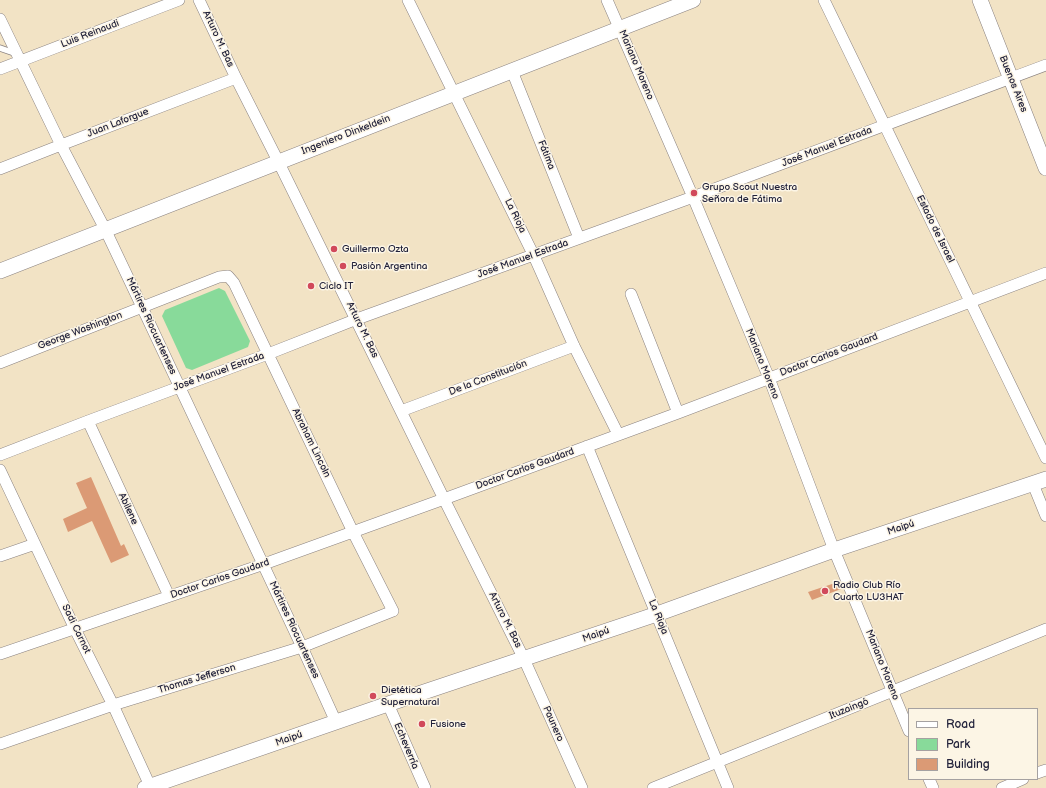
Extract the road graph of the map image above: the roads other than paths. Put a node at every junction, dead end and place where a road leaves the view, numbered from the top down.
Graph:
1 (179, 0) edge
2 (199, 0) edge
3 (408, 0) edge
4 (607, 0) edge
5 (693, 0) edge
6 (824, 0) edge
7 (980, 0) edge
8 (0, 19) edge
9 (620, 28) junction
10 (0, 48) edge
11 (19, 57) junction
12 (1046, 65) edge
13 (0, 69) edge
14 (512, 71) junction
15 (236, 78) junction
16 (1011, 78) junction
17 (455, 94) junction
18 (885, 126) junction
19 (61, 145) junction
20 (278, 161) junction
21 (1046, 168) edge
22 (0, 170) edge
23 (693, 197) junction
24 (105, 229) junction
25 (579, 238) junction
26 (534, 256) junction
27 (0, 270) edge
28 (1046, 273) edge
29 (228, 276) joint
30 (631, 294) dead end
31 (970, 302) junction
32 (142, 307) junction
33 (357, 319) junction
34 (574, 346) junction
35 (268, 354) junction
36 (0, 363) edge
37 (769, 378) junction
38 (180, 387) junction
39 (401, 411) junction
40 (678, 413) junction
41 (88, 421) junction
42 (618, 434) junction
43 (587, 446) junction
44 (0, 455) edge
45 (1046, 458) edge
46 (0, 470) edge
47 (1040, 482) edge
48 (444, 499) junction
49 (1046, 516) edge
50 (353, 532) junction
51 (35, 544) junction
52 (834, 550) junction
53 (0, 556) edge
54 (264, 564) junction
55 (169, 596) junction
56 (393, 611) joint
57 (656, 614) junction
58 (75, 629) junction
59 (1046, 629) edge
60 (302, 647) junction
61 (0, 654) edge
62 (524, 659) junction
63 (893, 692) junction
64 (388, 704) junction
65 (113, 705) junction
66 (336, 722) junction
67 (908, 729) edge
68 (0, 744) edge
69 (717, 761) junction
70 (1021, 780) edge
71 (149, 787) edge
72 (425, 788) edge
73 (582, 788) edge
74 (653, 788) edge
75 (728, 788) edge
76 (1002, 788) edge

1 - 11 street, Luis Reinaudi
2 - 15 street, Arturo M. Bas
3 - 17 street, La Rioja
4 - 9 street, Mariano Moreno
5 - 9 main road, Ingeniero Dinkeldein
6 - 18 street, Estado de Israel
7 - 16 main road, Buenos Aires
8 - 11 street, Mártires Riocuartenses
9 - 14 main road, Ingeniero Dinkeldein
9 - 23 street, Mariano Moreno
10 - 11 lane
11 - 13 street, Luis Reinaudi
11 - 19 street, Mártires Riocuartenses
12 - 16 street, José Manuel Estrada
14 - 17 main road, Ingeniero Dinkeldein
14 - 25 street, Fátima
15 - 19 street, Juan Laforgue
15 - 20 street, Arturo M. Bas
16 - 18 street, José Manuel Estrada
16 - 21 main road, Buenos Aires
17 - 20 main road, Ingeniero Dinkeldein
17 - 26 street, La Rioja
18 - 23 street, José Manuel Estrada
18 - 31 street, Estado de Israel
19 - 22 street, Juan Laforgue
19 - 24 street, Mártires Riocuartenses
20 - 24 main road, Ingeniero Dinkeldein
20 - 33 street, Arturo M. Bas
23 - 25 street, José Manuel Estrada
23 - 37 street, Mariano Moreno
24 - 27 main road, Ingeniero Dinkeldein
24 - 32 street, Mártires Riocuartenses
25 - 26 street, José Manuel Estrada
26 - 33 street, José Manuel Estrada
26 - 34 street, La Rioja
28 - 31 street, Doctor Carlos Gaudard
29 - 32 street, George Washington
29 - 35 street, Abraham Lincoln
30 - 40 street
31 - 37 street, Doctor Carlos Gaudard
31 - 45 street, Estado de Israel
32 - 36 street, George Washington
32 - 38 street, Mártires Riocuartenses
33 - 35 street, José Manuel Estrada
33 - 39 street, Arturo M. Bas
34 - 39 street, De la Constitución
34 - 42 street, La Rioja
35 - 38 street, José Manuel Estrada
35 - 50 street, Abraham Lincoln
37 - 40 street, Doctor Carlos Gaudard
37 - 52 street, Mariano Moreno
38 - 41 street, José Manuel Estrada
38 - 54 street, Mártires Riocuartenses
39 - 48 street, Arturo M. Bas
40 - 42 street, Doctor Carlos Gaudard
41 - 44 street, José Manuel Estrada
41 - 55 street, Abilene
42 - 43 street, Doctor Carlos Gaudard
43 - 48 street, Doctor Carlos Gaudard
43 - 57 street, La Rioja
46 - 51 street, Sadi Carnot
47 - 49 street
47 - 52 main road, Maipú
48 - 50 street, Doctor Carlos Gaudard
48 - 62 street, Arturo M. Bas
50 - 54 street, Doctor Carlos Gaudard
50 - 56 street, Abraham Lincoln
51 - 53 street
51 - 58 street, Sadi Carnot
52 - 57 main road, Maipú
52 - 63 street, Mariano Moreno
54 - 55 street, Doctor Carlos Gaudard
54 - 60 street, Mártires Riocuartenses
55 - 58 street, Doctor Carlos Gaudard
56 - 60 street, Thomas Jefferson
57 - 62 main road, Maipú
57 - 69 street, La Rioja
58 - 61 street, Doctor Carlos Gaudard
58 - 65 street, Sadi Carnot
59 - 63 street, Ituzaingó
60 - 65 street, Thomas Jefferson
60 - 66 street, Mártires Riocuartenses
62 - 64 main road, Maipú
62 - 73 street, Paunero
63 - 67 street, Mariano Moreno
63 - 69 street, Ituzaingó
64 - 66 main road, Maipú
64 - 72 street, Echeverría
65 - 68 street, Thomas Jefferson
65 - 71 street, Sadi Carnot
66 - 71 main road, Maipú
69 - 74 street, Ituzaingó
69 - 75 street, La Rioja
70 - 76 street

